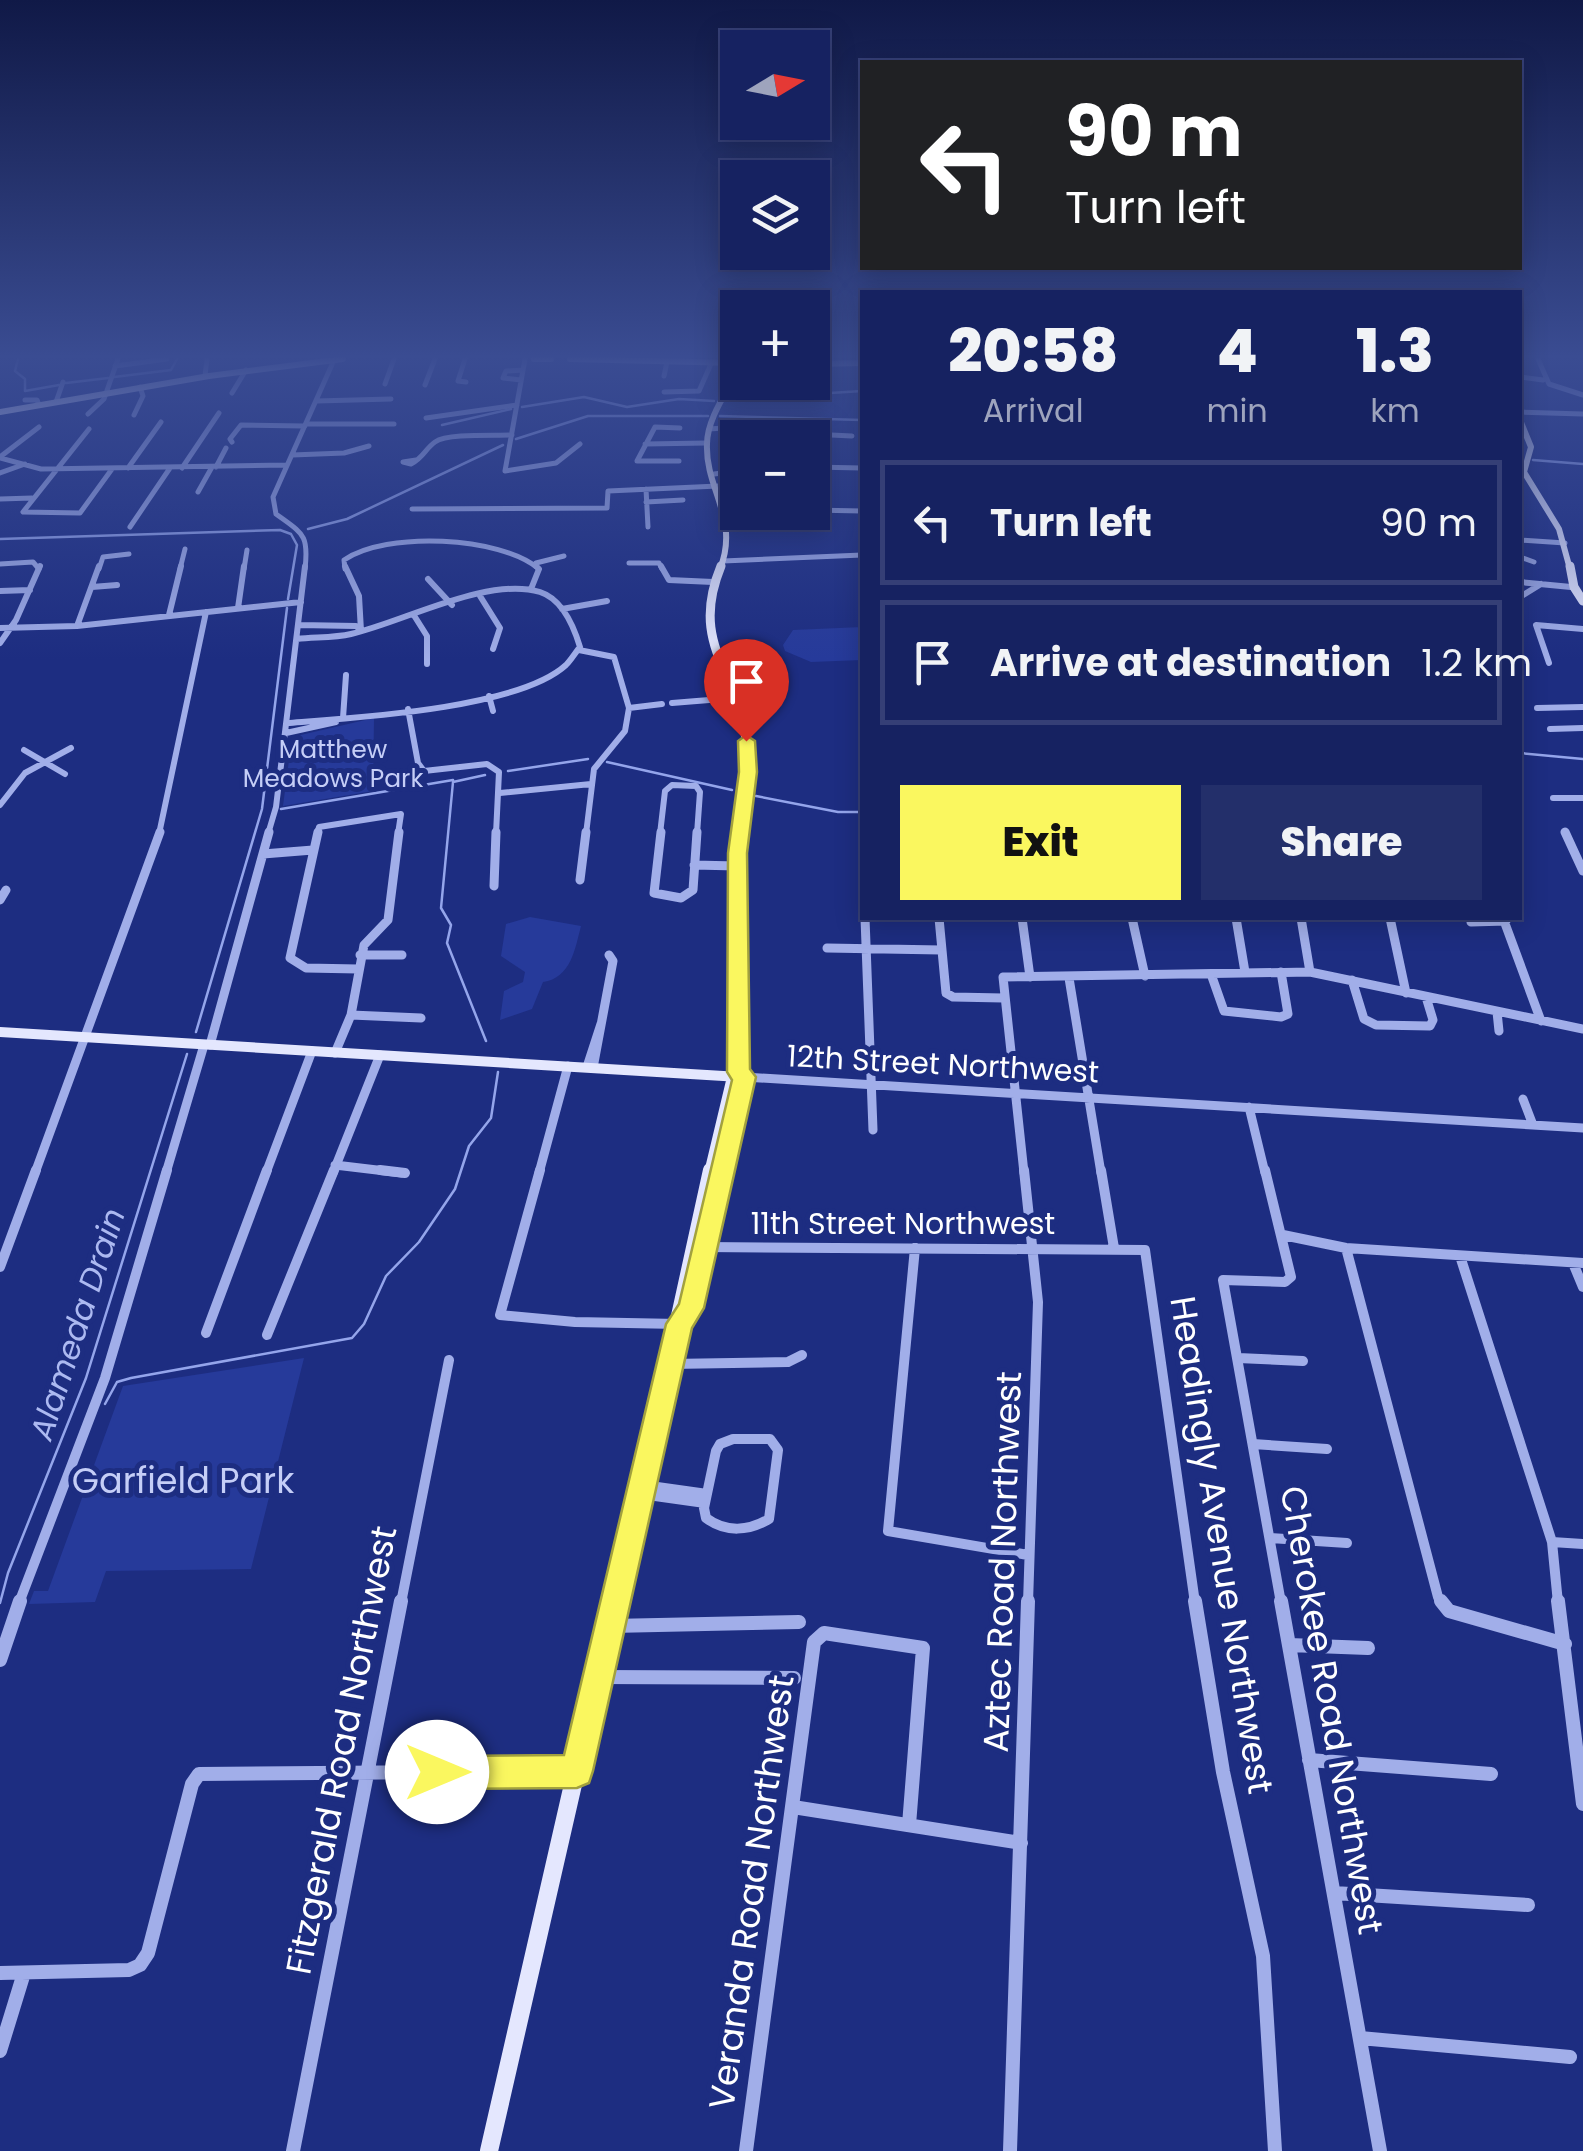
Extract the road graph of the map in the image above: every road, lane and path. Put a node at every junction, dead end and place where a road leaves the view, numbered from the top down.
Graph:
1 (6, 459) edge
2 (63, 459) edge
3 (134, 459) edge
4 (188, 459) edge
5 (219, 459) edge
6 (290, 459) edge
7 (507, 459) edge
8 (563, 459) edge
9 (637, 459) edge
10 (710, 459) edge
11 (679, 461) dead end
12 (25, 464) junction
13 (287, 466) junction
14 (214, 467) junction
15 (830, 467) edge
16 (128, 468) junction
17 (170, 468) junction
18 (182, 468) junction
19 (860, 468) edge
20 (112, 469) junction
21 (54, 470) junction
22 (1522, 470) edge
23 (0, 473) edge
24 (720, 473) edge
25 (714, 474) junction
26 (718, 486) junction
27 (646, 489) junction
28 (198, 492) dead end
29 (720, 494) edge
30 (32, 498) junction
31 (0, 500) edge
32 (683, 500) dead end
33 (646, 502) junction
34 (412, 509) dead end
35 (830, 511) edge
36 (860, 512) edge
37 (26, 513) joint
38 (80, 513) joint
39 (648, 526) dead end
40 (130, 527) dead end
41 (728, 530) edge
42 (1522, 540) edge
43 (1565, 543) junction
44 (787, 545) dead end
45 (185, 549) dead end
46 (247, 550) dead end
47 (129, 554) dead end
48 (860, 555) edge
49 (564, 556) dead end
50 (1522, 557) edge
51 (786, 558) junction
52 (723, 561) junction
53 (1534, 562) dead end
54 (536, 563) junction
55 (629, 563) dead end
56 (0, 564) edge
57 (38, 564) joint
58 (428, 580) dead end
59 (714, 580) junction
60 (1522, 582) edge
61 (1541, 584) junction
62 (1572, 584) junction
63 (118, 585) dead end
64 (92, 587) junction
65 (531, 589) junction
66 (30, 590) junction
67 (0, 591) edge
68 (480, 596) junction
69 (1522, 597) edge
70 (1583, 599) edge
71 (607, 601) dead end
72 (301, 602) junction
73 (452, 605) junction
74 (238, 608) junction
75 (562, 609) junction
76 (206, 612) junction
77 (169, 615) junction
78 (415, 616) junction
79 (299, 625) junction
80 (77, 626) junction
81 (0, 628) edge
82 (1583, 628) edge
83 (10, 629) junction
84 (360, 630) junction
85 (298, 639) junction
86 (0, 643) edge
87 (493, 649) dead end
88 (580, 650) junction
89 (426, 664) dead end
90 (1549, 664) dead end
91 (346, 674) dead end
92 (489, 696) junction
93 (734, 698) junction
94 (667, 704) joint
95 (1583, 707) edge
96 (628, 708) junction
97 (1537, 708) dead end
98 (408, 709) junction
99 (493, 711) dead end
100 (343, 718) junction
101 (287, 724) junction
102 (1583, 728) edge
103 (1550, 729) dead end
104 (286, 733) junction
105 (71, 748) dead end
106 (24, 750) dead end
107 (44, 762) junction
108 (65, 774) dead end
109 (591, 784) junction
110 (500, 793) junction
111 (1553, 798) dead end
112 (1583, 798) edge
113 (0, 805) edge
114 (1566, 832) dead end
115 (313, 850) junction
116 (264, 854) junction
117 (694, 863) junction
118 (737, 863) junction
119 (1583, 871) edge
120 (580, 880) dead end
121 (494, 886) dead end
122 (3, 890) edge
123 (0, 900) edge
124 (865, 920) edge
125 (939, 920) edge
126 (1022, 920) edge
127 (1132, 920) edge
128 (1236, 920) edge
129 (1301, 920) edge
130 (1390, 920) edge
131 (1493, 920) edge
132 (1504, 920) edge
133 (1471, 922) dead end
134 (826, 948) dead end
135 (866, 949) junction
136 (941, 950) junction
137 (360, 955) junction
138 (609, 955) dead end
139 (402, 956) dead end
140 (358, 969) junction
141 (1246, 972) junction
142 (1281, 972) junction
143 (1310, 972) junction
144 (1211, 974) junction
145 (1145, 976) junction
146 (1003, 977) joint
147 (1030, 977) junction
148 (1069, 978) junction
149 (1352, 980) junction
150 (1406, 992) junction
151 (1426, 996) junction
152 (1003, 998) junction
153 (1497, 1012) junction
154 (351, 1014) junction
155 (422, 1018) dead end
156 (1541, 1021) junction
157 (602, 1022) joint
158 (1583, 1029) edge
159 (1499, 1031) dead end
160 (0, 1032) edge
161 (85, 1037) junction
162 (207, 1045) junction
163 (312, 1051) junction
164 (335, 1052) junction
165 (380, 1055) junction
166 (568, 1066) junction
167 (590, 1068) junction
168 (738, 1075) junction
169 (871, 1084) junction
170 (1014, 1093) junction
171 (1088, 1098) junction
172 (1523, 1099) dead end
173 (1249, 1107) junction
174 (1533, 1124) junction
175 (1583, 1128) edge
176 (873, 1130) dead end
177 (336, 1164) junction
178 (404, 1173) dead end
179 (1283, 1235) junction
180 (698, 1247) junction
181 (915, 1248) junction
182 (1032, 1248) junction
183 (1114, 1248) junction
184 (1346, 1248) junction
185 (1460, 1256) junction
186 (1578, 1263) edge
187 (0, 1267) edge
188 (1583, 1287) edge
189 (500, 1315) joint
190 (679, 1324) junction
191 (206, 1333) dead end
192 (268, 1335) dead end
193 (802, 1355) dead end
194 (1238, 1358) junction
195 (449, 1360) dead end
196 (1303, 1361) dead end
197 (670, 1364) junction
198 (1254, 1444) junction
199 (1326, 1448) dead end
200 (642, 1489) junction
201 (706, 1498) junction
202 (888, 1531) joint
203 (1270, 1538) junction
204 (1552, 1542) junction
205 (1347, 1543) dead end
206 (1583, 1544) edge
207 (1028, 1555) junction
208 (799, 1622) dead end
209 (612, 1626) junction
210 (1289, 1644) junction
211 (1565, 1644) junction
212 (923, 1648) joint
213 (1368, 1648) dead end
214 (0, 1660) edge
215 (599, 1677) junction
216 (794, 1678) dead end
217 (1310, 1760) junction
218 (577, 1771) junction
219 (367, 1773) junction
220 (1491, 1774) dead end
221 (1583, 1804) edge
222 (794, 1807) junction
223 (909, 1824) junction
224 (1021, 1843) junction
225 (1334, 1893) junction
226 (1528, 1905) dead end
227 (24, 1973) junction
228 (0, 1974) edge
229 (1360, 2038) junction
230 (0, 2051) edge
231 (1570, 2057) dead end
232 (293, 2151) edge
233 (489, 2151) edge
234 (746, 2151) edge
235 (1010, 2151) edge
236 (1275, 2151) edge
237 (1380, 2151) edge

1 - 12 street
2 - 21 street
3 - 16 street
4 - 18 street
5 - 14 street
6 - 13 street
7 - 8 street
9 - 11 street
10 - 25 main road
12 - 21 street
12 - 23 street
13 - 14 street
13 - 72 street
14 - 18 street
14 - 28 street
15 - 19 street
16 - 17 street
16 - 20 street
17 - 18 street
17 - 40 street
20 - 21 street
20 - 38 street
21 - 30 street
22 - 43 main road
24 - 25 street
25 - 26 main road
26 - 27 street
26 - 29 main road
27 - 33 street
27 - 34 street
30 - 31 street
30 - 37 street
32 - 33 street
33 - 39 street
35 - 36 street
37 - 38 street
41 - 52 main road
42 - 43 street
43 - 62 main road
44 - 51 street
45 - 77 street
46 - 74 street
47 - 64 street
48 - 51 street
49 - 54 street
50 - 53 street
51 - 52 street
52 - 59 main road
54 - 65 street
54 - 84 street
55 - 59 street
56 - 57 street
57 - 66 street
58 - 73 street
59 - 93 main road
60 - 61 street
61 - 62 street
61 - 69 street
62 - 70 main road
63 - 64 street
64 - 80 street
65 - 68 street
65 - 75 street
66 - 67 street
66 - 83 street
68 - 73 street
68 - 87 street
71 - 75 street
72 - 74 street
72 - 79 street
73 - 78 street
74 - 76 street
75 - 88 street
76 - 77 street
76 - 161 street
77 - 80 street
78 - 84 street
78 - 89 street
79 - 84 street
79 - 85 street
80 - 83 street
81 - 83 street
82 - 90 street
83 - 86 street
84 - 85 street
85 - 101 street
88 - 92 street
88 - 96 street
91 - 100 street
92 - 98 street
92 - 99 street
93 - 94 street
93 - 118 main road
94 - 96 street
95 - 97 street
96 - 109 street
98 - 100 street
98 - 110 street
100 - 101 street
100 - 104 street
101 - 104 street
102 - 103 street
104 - 116 street
105 - 107 street
106 - 107 street
107 - 108 street
107 - 113 street
109 - 110 street
109 - 120 street
110 - 121 street
111 - 112 street
114 - 119 street
115 - 116 street
115 - 137 street
115 - 140 street
116 - 162 street
117 - 117 street
117 - 118 street
118 - 168 main road
122 - 123 street
124 - 135 street
125 - 136 street
126 - 147 street
127 - 145 street
128 - 141 street
129 - 143 street
130 - 150 street
131 - 133 street
132 - 156 street
134 - 135 street
135 - 136 street
135 - 169 street
136 - 152 street
137 - 139 street
137 - 140 street
138 - 157 street
140 - 154 street
141 - 142 street
141 - 144 street
142 - 143 street
142 - 144 street
143 - 149 street
144 - 145 street
145 - 148 street
146 - 147 street
146 - 152 street, Aztec Road Northwest
147 - 148 street
148 - 171 street
149 - 150 street
149 - 151 street
150 - 151 street
151 - 153 street
152 - 170 street, Aztec Road Northwest
153 - 156 street
153 - 159 street
154 - 155 street
154 - 164 street
156 - 158 street
157 - 167 street
160 - 161 main road, 12th Street Northwest
161 - 162 main road, 12th Street Northwest
161 - 187 street
162 - 163 main road, 12th Street Northwest
162 - 214 street
163 - 164 main road, 12th Street Northwest
163 - 191 street
164 - 165 main road, 12th Street Northwest
165 - 166 main road, 12th Street Northwest
165 - 177 street
166 - 167 main road, 12th Street Northwest
166 - 189 street
167 - 168 main road, 12th Street Northwest
168 - 169 street, 12th Street Northwest
168 - 180 main road
169 - 170 street, 12th Street Northwest
169 - 176 street
170 - 171 street, 12th Street Northwest
170 - 182 street, Aztec Road Northwest
171 - 173 street, 12th Street Northwest
171 - 183 street
172 - 174 street
173 - 174 street, 12th Street Northwest
173 - 179 street
174 - 175 street, 12th Street Northwest
177 - 178 street
177 - 192 street
179 - 184 street
179 - 194 street, Cherokee Road Northwest
180 - 181 street, 11th Street Northwest
180 - 190 main road
181 - 182 street, 11th Street Northwest
181 - 202 street
182 - 183 street, 11th Street Northwest
182 - 207 street, Aztec Road Northwest
183 - 236 street, Headingly Avenue Northwest
184 - 185 street
184 - 211 street
185 - 186 street
185 - 204 street
186 - 188 street
189 - 190 street
190 - 197 main road
193 - 197 street
194 - 196 street
194 - 198 street, Cherokee Road Northwest
195 - 219 street, Fitzgerald Road Northwest
197 - 200 main road
198 - 199 street
198 - 203 street, Cherokee Road Northwest
200 - 201 street
200 - 209 main road
201 - 201 street
202 - 207 street
203 - 205 street
203 - 210 street, Cherokee Road Northwest
204 - 206 street
204 - 211 street
207 - 224 street, Aztec Road Northwest
208 - 209 street
209 - 215 main road
210 - 213 street
210 - 217 street, Cherokee Road Northwest
211 - 221 street
212 - 222 street, Veranda Road Northwest
212 - 223 street
215 - 216 street
215 - 218 main road
217 - 220 street
217 - 225 street, Cherokee Road Northwest
218 - 219 street
218 - 233 main road
219 - 227 street
219 - 232 street, Fitzgerald Road Northwest
222 - 223 street
222 - 234 street, Veranda Road Northwest
223 - 224 street
224 - 235 street, Aztec Road Northwest
225 - 226 street
225 - 229 street, Cherokee Road Northwest
227 - 228 street
227 - 230 street
229 - 231 street
229 - 237 street, Cherokee Road Northwest

